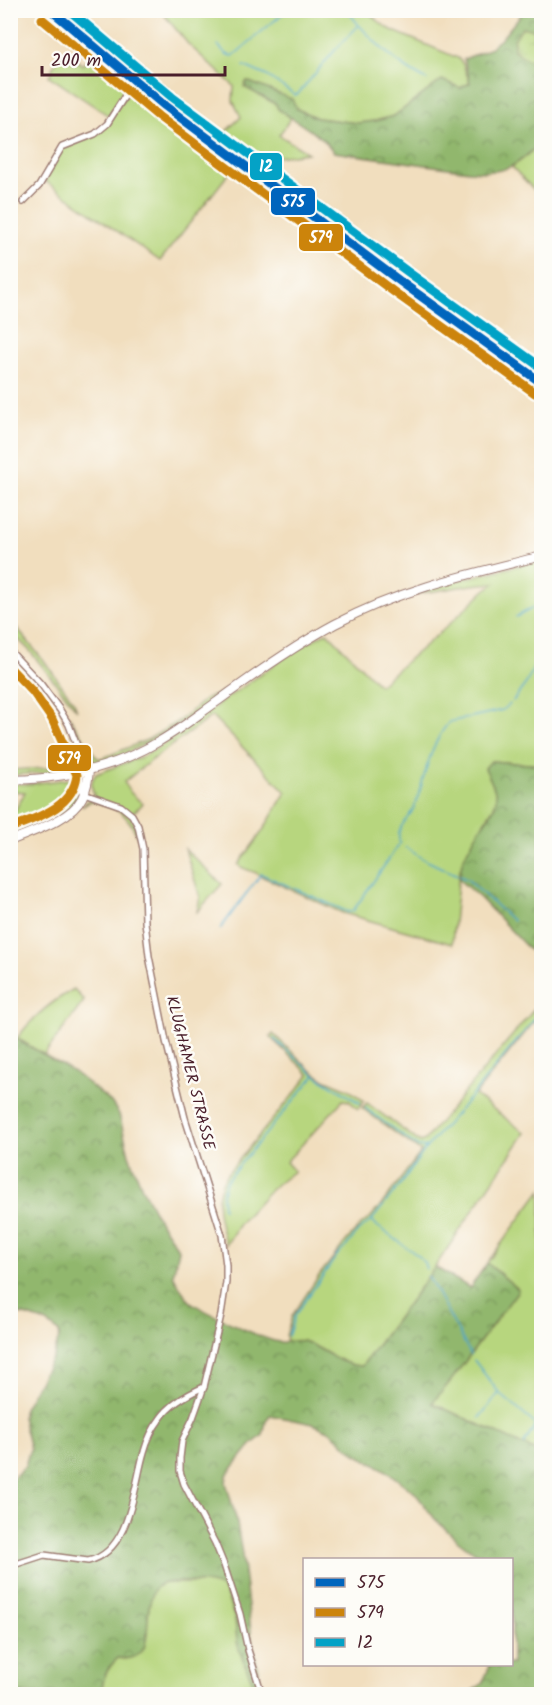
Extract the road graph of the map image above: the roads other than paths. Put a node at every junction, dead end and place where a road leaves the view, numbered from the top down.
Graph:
1 (16, 10) edge
2 (50, 10) edge
3 (10, 15) edge
4 (135, 80) junction
5 (23, 202) dead end
6 (542, 383) edge
7 (542, 556) edge
8 (10, 651) edge
9 (76, 746) junction
10 (89, 770) junction
11 (77, 773) junction
12 (10, 780) edge
13 (84, 794) junction
14 (10, 841) edge
15 (204, 1387) junction
16 (10, 1566) edge
17 (262, 1695) edge

1 - 3 street
2 - 4 street
4 - 5 street
4 - 6 street
7 - 10 main road
8 - 9 street
9 - 10 street
9 - 11 street
10 - 11 main road
10 - 13 main road
11 - 12 main road
11 - 13 main road
13 - 14 main road
13 - 15 street, KLUGHAMER STRASSE
15 - 16 street
15 - 17 street, KLUGHAMER STRASSE

